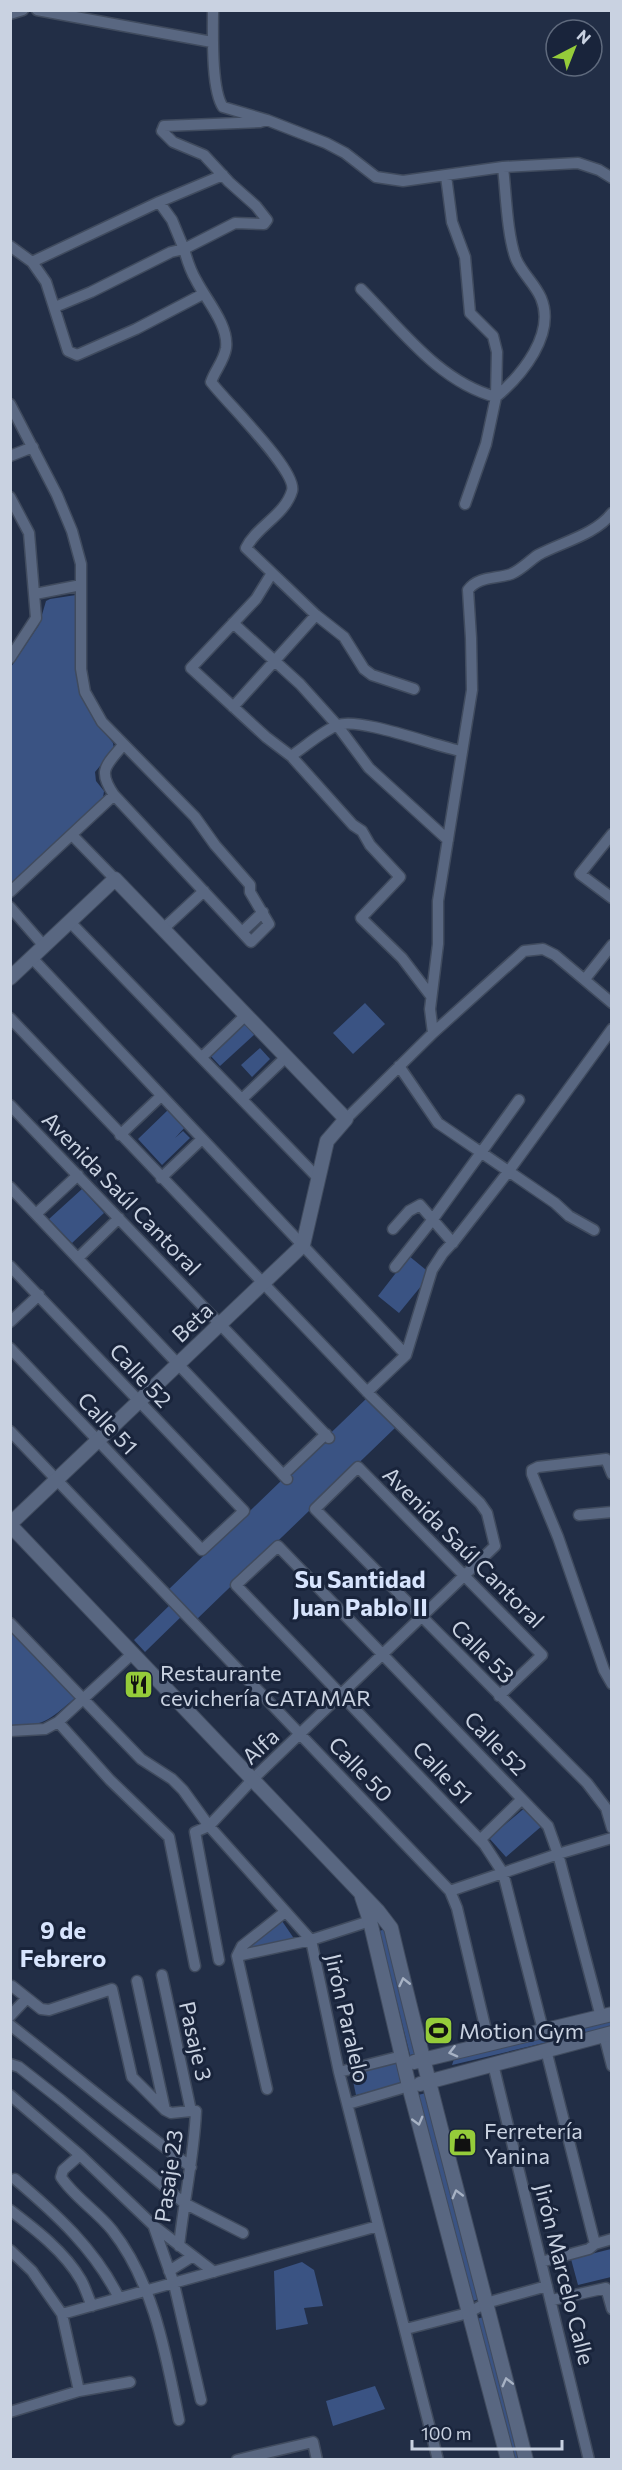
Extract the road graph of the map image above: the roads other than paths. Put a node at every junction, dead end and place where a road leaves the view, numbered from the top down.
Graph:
1 (23, 10) edge
2 (37, 10) edge
3 (211, 11) edge
4 (10, 14) edge
5 (212, 42) junction
6 (267, 120) junction
7 (503, 167) junction
8 (224, 175) junction
9 (446, 176) junction
10 (612, 178) edge
11 (159, 202) junction
12 (10, 246) edge
13 (184, 249) junction
14 (32, 262) junction
15 (361, 289) dead end
16 (203, 294) junction
17 (55, 307) junction
18 (496, 397) junction
19 (10, 404) edge
20 (33, 447) junction
21 (10, 456) edge
22 (10, 497) edge
23 (465, 504) dead end
24 (612, 513) edge
25 (272, 573) junction
26 (81, 585) junction
27 (34, 594) junction
28 (316, 615) junction
29 (234, 623) junction
30 (10, 658) edge
31 (274, 660) junction
32 (414, 689) dead end
33 (233, 707) junction
34 (337, 725) junction
35 (123, 745) junction
36 (461, 751) junction
37 (291, 756) junction
38 (114, 795) junction
39 (612, 834) edge
40 (72, 835) junction
41 (448, 840) junction
42 (115, 879) junction
43 (204, 891) junction
44 (10, 892) edge
45 (612, 898) edge
46 (10, 907) edge
47 (69, 922) junction
48 (163, 929) junction
49 (612, 945) edge
50 (44, 946) junction
51 (32, 958) junction
52 (10, 978) edge
53 (585, 979) junction
54 (432, 996) junction
55 (612, 1003) edge
56 (246, 1015) junction
57 (10, 1018) edge
58 (612, 1029) edge
59 (433, 1033) junction
60 (202, 1057) junction
61 (286, 1057) junction
62 (399, 1066) junction
63 (161, 1096) junction
64 (242, 1099) junction
65 (519, 1100) dead end
66 (10, 1105) edge
67 (346, 1119) junction
68 (120, 1135) junction
69 (202, 1138) junction
70 (481, 1152) junction
71 (508, 1172) junction
72 (78, 1175) junction
73 (161, 1178) junction
74 (318, 1178) junction
75 (10, 1187) edge
76 (36, 1214) junction
77 (119, 1218) junction
78 (433, 1219) junction
79 (393, 1229) dead end
80 (594, 1230) dead end
81 (453, 1243) junction
82 (303, 1245) junction
83 (78, 1258) junction
84 (10, 1266) edge
85 (395, 1267) dead end
86 (263, 1283) junction
87 (39, 1295) junction
88 (10, 1322) edge
89 (221, 1324) junction
90 (10, 1348) edge
91 (406, 1355) junction
92 (178, 1364) junction
93 (367, 1392) junction
94 (139, 1400) junction
95 (10, 1431) edge
96 (97, 1440) junction
97 (358, 1467) joint
98 (612, 1474) edge
99 (57, 1479) junction
100 (612, 1512) edge
101 (579, 1515) dead end
102 (10, 1525) edge
103 (278, 1546) joint
104 (202, 1550) joint
105 (466, 1576) junction
106 (422, 1618) junction
107 (10, 1623) edge
108 (132, 1654) junction
109 (384, 1655) junction
110 (612, 1684) edge
111 (342, 1694) junction
112 (499, 1696) junction
113 (84, 1698) junction
114 (58, 1722) junction
115 (10, 1731) edge
116 (301, 1735) junction
117 (253, 1779) junction
118 (522, 1799) junction
119 (209, 1826) junction
120 (612, 1828) edge
121 (612, 1838) edge
122 (480, 1840) junction
123 (558, 1854) junction
124 (503, 1873) junction
125 (450, 1891) junction
126 (360, 1892) junction
127 (285, 1912) junction
128 (370, 1921) junction
129 (311, 1940) junction
130 (237, 1956) junction
131 (219, 1960) dead end
132 (195, 1966) dead end
133 (162, 1975) dead end
134 (137, 1981) dead end
135 (12, 1986) edge
136 (27, 1998) junction
137 (606, 2015) edge
138 (10, 2016) edge
139 (10, 2025) edge
140 (543, 2030) junction
141 (608, 2034) edge
142 (489, 2043) junction
143 (546, 2050) junction
144 (403, 2060) junction
145 (422, 2060) junction
146 (10, 2064) edge
147 (493, 2064) junction
148 (612, 2066) edge
149 (339, 2072) junction
150 (428, 2082) junction
151 (409, 2086) junction
152 (267, 2089) dead end
153 (10, 2095) edge
154 (348, 2104) junction
155 (165, 2110) junction
156 (193, 2111) junction
157 (80, 2155) junction
158 (191, 2167) junction
159 (15, 2179) dead end
160 (184, 2203) junction
161 (10, 2210) edge
162 (154, 2226) junction
163 (378, 2226) junction
164 (243, 2234) dead end
165 (612, 2239) edge
166 (595, 2244) junction
167 (178, 2246) junction
168 (10, 2250) edge
169 (193, 2256) junction
170 (542, 2262) junction
171 (169, 2271) junction
172 (214, 2272) junction
173 (174, 2284) junction
174 (547, 2286) junction
175 (146, 2290) junction
176 (609, 2290) edge
177 (119, 2298) junction
178 (552, 2301) junction
179 (486, 2303) junction
180 (92, 2306) junction
181 (612, 2308) edge
182 (468, 2313) junction
183 (62, 2314) junction
184 (406, 2329) junction
185 (130, 2382) dead end
186 (79, 2391) junction
187 (201, 2400) dead end
188 (10, 2412) edge
189 (178, 2420) dead end
190 (237, 2460) edge
191 (317, 2460) edge
192 (438, 2460) edge
193 (508, 2460) edge
194 (526, 2460) edge
195 (589, 2460) edge

1 - 4 street
2 - 5 street
3 - 5 street
5 - 6 street
6 - 8 street
6 - 9 street
7 - 9 street
7 - 10 street
7 - 18 street
8 - 11 street
8 - 13 street
9 - 18 street
11 - 13 street
11 - 14 street
12 - 14 street
13 - 16 street
13 - 17 street
14 - 17 street
15 - 18 street
16 - 17 street
16 - 25 street
18 - 23 street
19 - 20 street
20 - 21 street
20 - 26 street
22 - 27 street
24 - 36 street
25 - 28 street
25 - 29 street
26 - 27 street
26 - 35 street
27 - 30 street
28 - 31 street
28 - 32 street
29 - 31 street
29 - 33 street
31 - 33 street
31 - 34 street
33 - 37 street
34 - 36 street
34 - 37 street
34 - 41 street
35 - 38 street
35 - 43 street
36 - 41 street
37 - 54 street
38 - 40 street
38 - 43 street
39 - 45 street
40 - 42 street
40 - 44 street
41 - 54 street
42 - 47 street
42 - 48 street
43 - 48 street
46 - 50 street
47 - 50 street
47 - 60 street
48 - 56 street
49 - 53 street
50 - 51 street
51 - 52 street
51 - 63 street
53 - 55 street
53 - 59 street
54 - 59 street
56 - 60 street
56 - 61 street
57 - 68 street
58 - 71 street
59 - 62 street
60 - 64 street
61 - 64 street
61 - 67 street
62 - 67 street
62 - 70 street
63 - 68 street
63 - 69 street
64 - 74 street
65 - 70 street
66 - 72 street, Avenida Saúl Cantoral
67 - 74 street
68 - 73 street
69 - 73 street
69 - 82 street
70 - 71 street
70 - 78 street
71 - 80 street
71 - 81 street
72 - 76 street
72 - 77 street, Avenida Saúl Cantoral
73 - 86 street
74 - 82 street
75 - 76 street
76 - 83 street
77 - 83 street
77 - 89 street, Avenida Saúl Cantoral
78 - 79 street
78 - 81 street
78 - 85 street
81 - 91 street
82 - 86 street, Beta
82 - 91 street
83 - 92 street
84 - 87 street, Calle 52
86 - 89 street, Beta
86 - 93 street
87 - 88 street
87 - 94 street, Calle 52
89 - 92 street, Beta
89 - 92 street, Avenida Saúl Cantoral
90 - 96 street, Calle 51
91 - 93 street
92 - 94 street, Beta
93 - 105 street, Alfa
94 - 96 street, Beta
94 - 104 street, Calle 52
95 - 99 street, Calle 50
96 - 99 street, Beta
96 - 104 street, Calle 51
97 - 105 street, Avenida Saúl Cantoral
97 - 106 street, Calle 53
98 - 110 street
99 - 102 street, Beta
99 - 116 street, Calle 50
100 - 101 street
102 - 108 street
103 - 109 street, Calle 52
103 - 111 street, Calle 51
105 - 106 street, Alfa
105 - 112 street, Avenida Saúl Cantoral
106 - 109 street, Alfa
106 - 112 street, Calle 53
107 - 113 street, Jirón Paralelo
108 - 113 street
108 - 117 street
109 - 111 street, Alfa
109 - 118 street, Calle 52
111 - 116 street, Alfa
111 - 122 street, Calle 51
112 - 120 street, Calle 53
113 - 114 street
113 - 119 street, Jirón Paralelo
114 - 115 street
114 - 132 street
116 - 117 street, Alfa
116 - 125 street, Calle 50
117 - 119 street, Alfa
117 - 126 street
118 - 122 street
118 - 123 street, Calle 52
119 - 127 street, Jirón Paralelo
119 - 131 street, Alfa
121 - 123 street
122 - 124 street, Calle 51
123 - 124 street
123 - 137 street, Calle 52
124 - 125 street
124 - 140 street, Calle 51
125 - 142 street, Calle 50
126 - 128 street
145 -> 126 street
127 - 129 street, Jirón Paralelo
127 - 130 street
128 - 129 street
128 - 144 street
129 - 130 street
129 - 149 street, Jirón Paralelo
130 - 152 street
133 - 156 street, Pasaje 3
134 - 155 street
135 - 136 street
136 - 138 street
136 - 155 street
137 - 140 street
139 - 158 street
140 - 142 street
141 - 143 street
141 - 148 street
142 -> 145 street
143 - 147 street
143 - 166 street
144 - 145 street
144 - 149 street
144 - 151 street
145 - 150 street
146 - 160 street
147 - 150 street
147 - 170 street, Jirón Marcelo Calle
149 - 154 street, Jirón Paralelo
150 - 151 street
179 -> 150 street
151 - 154 street
151 -> 182 street
153 - 157 street
154 - 163 street, Jirón Paralelo
155 - 156 street
156 - 158 street, Pasaje 23
157 - 162 street
157 - 175 street
158 - 160 street, Pasaje 23
159 - 177 street
160 - 164 street
160 - 167 street, Pasaje 23
161 - 180 street
162 - 167 street
162 - 171 street
163 - 172 street
163 - 184 street, Jirón Paralelo
165 - 166 street
166 - 170 street
167 - 169 street
168 - 183 street
169 - 171 street
169 - 172 street
170 - 174 street, Jirón Marcelo Calle
171 - 173 street
172 - 173 street
173 - 175 street
173 - 187 street
174 - 178 street, Jirón Marcelo Calle
174 - 179 street
175 - 177 street
175 - 189 street
176 - 178 street
176 - 181 street
177 - 180 street
178 - 195 street, Jirón Marcelo Calle
179 - 182 street
194 -> 179 street
180 - 183 street
182 - 184 street
182 - 193 street
183 - 186 street
184 - 192 street, Jirón Paralelo
185 - 186 street
186 - 188 street
190 - 191 street

